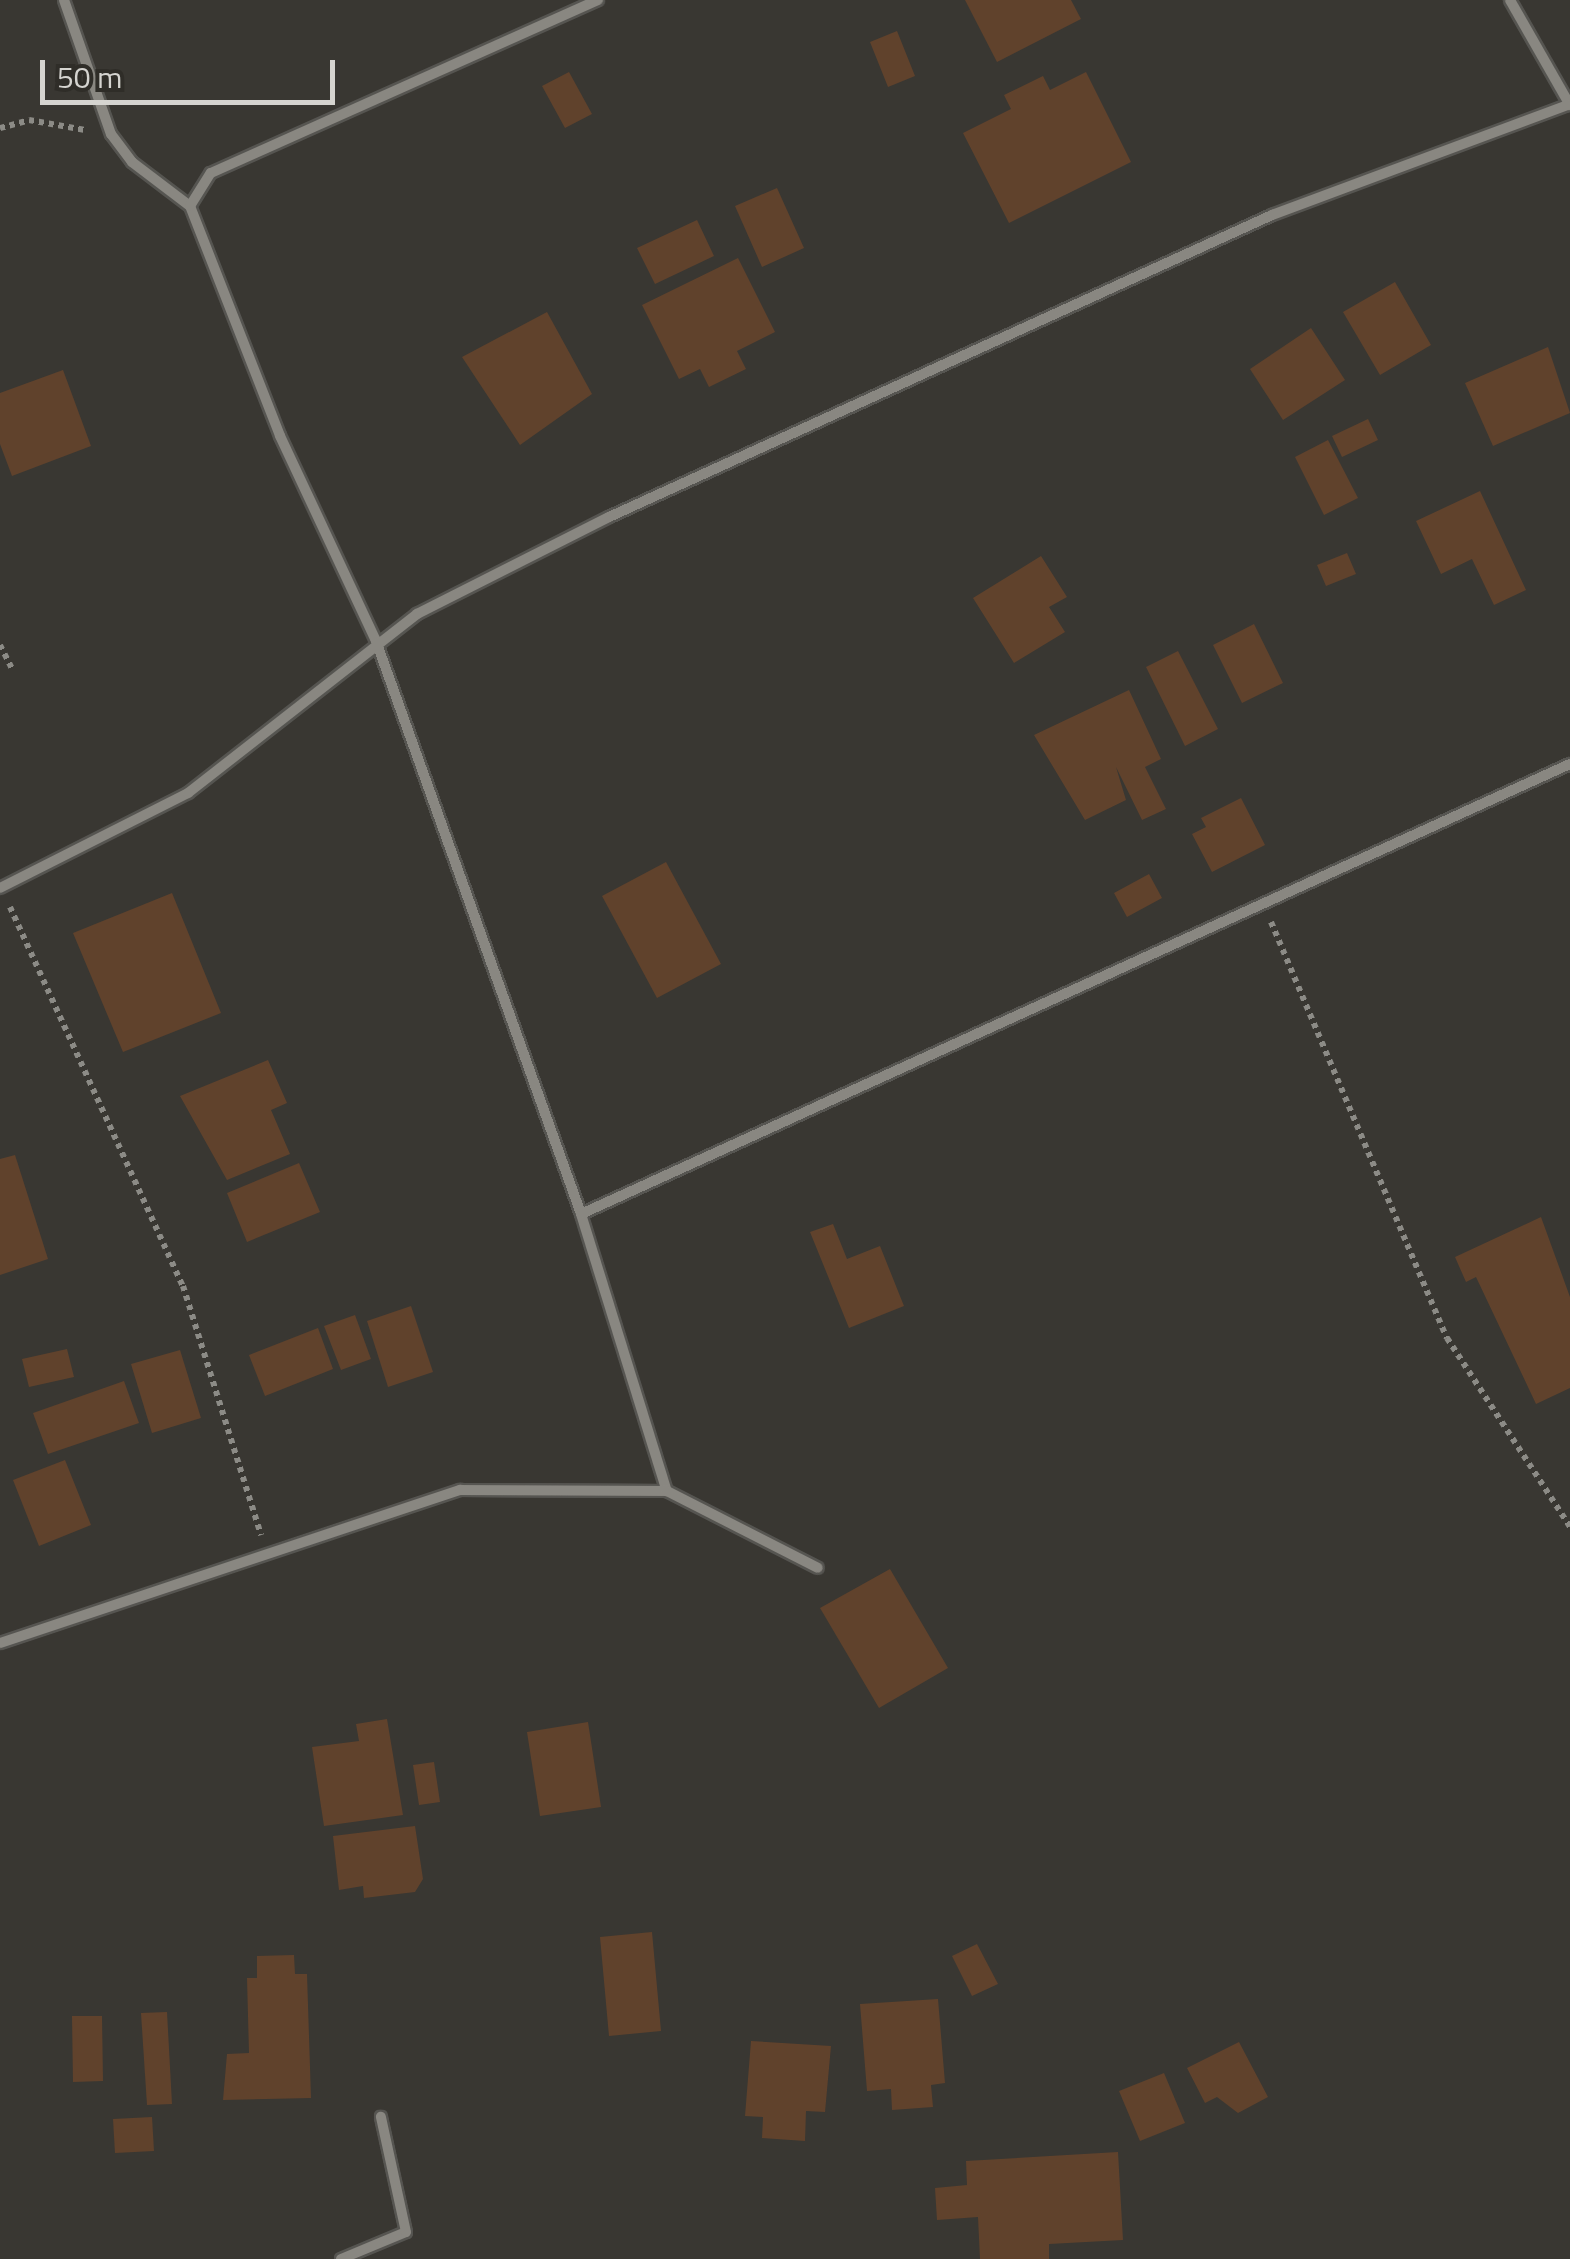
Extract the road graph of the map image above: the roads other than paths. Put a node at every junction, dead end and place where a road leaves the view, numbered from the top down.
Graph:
1 (64, 0) edge
2 (598, 0) edge
3 (1510, 0) edge
4 (1570, 104) edge
5 (190, 206) junction
6 (376, 641) junction
7 (1570, 764) edge
8 (1, 888) edge
9 (581, 1214) junction
10 (667, 1491) junction
11 (818, 1568) dead end
12 (0, 1643) edge
13 (381, 2117) dead end
14 (342, 2259) edge

1 - 5 street
2 - 5 street
3 - 4 street
4 - 6 street
5 - 6 street
6 - 8 street
6 - 9 street
7 - 9 street
9 - 10 street
10 - 11 street
10 - 12 street
13 - 14 street

